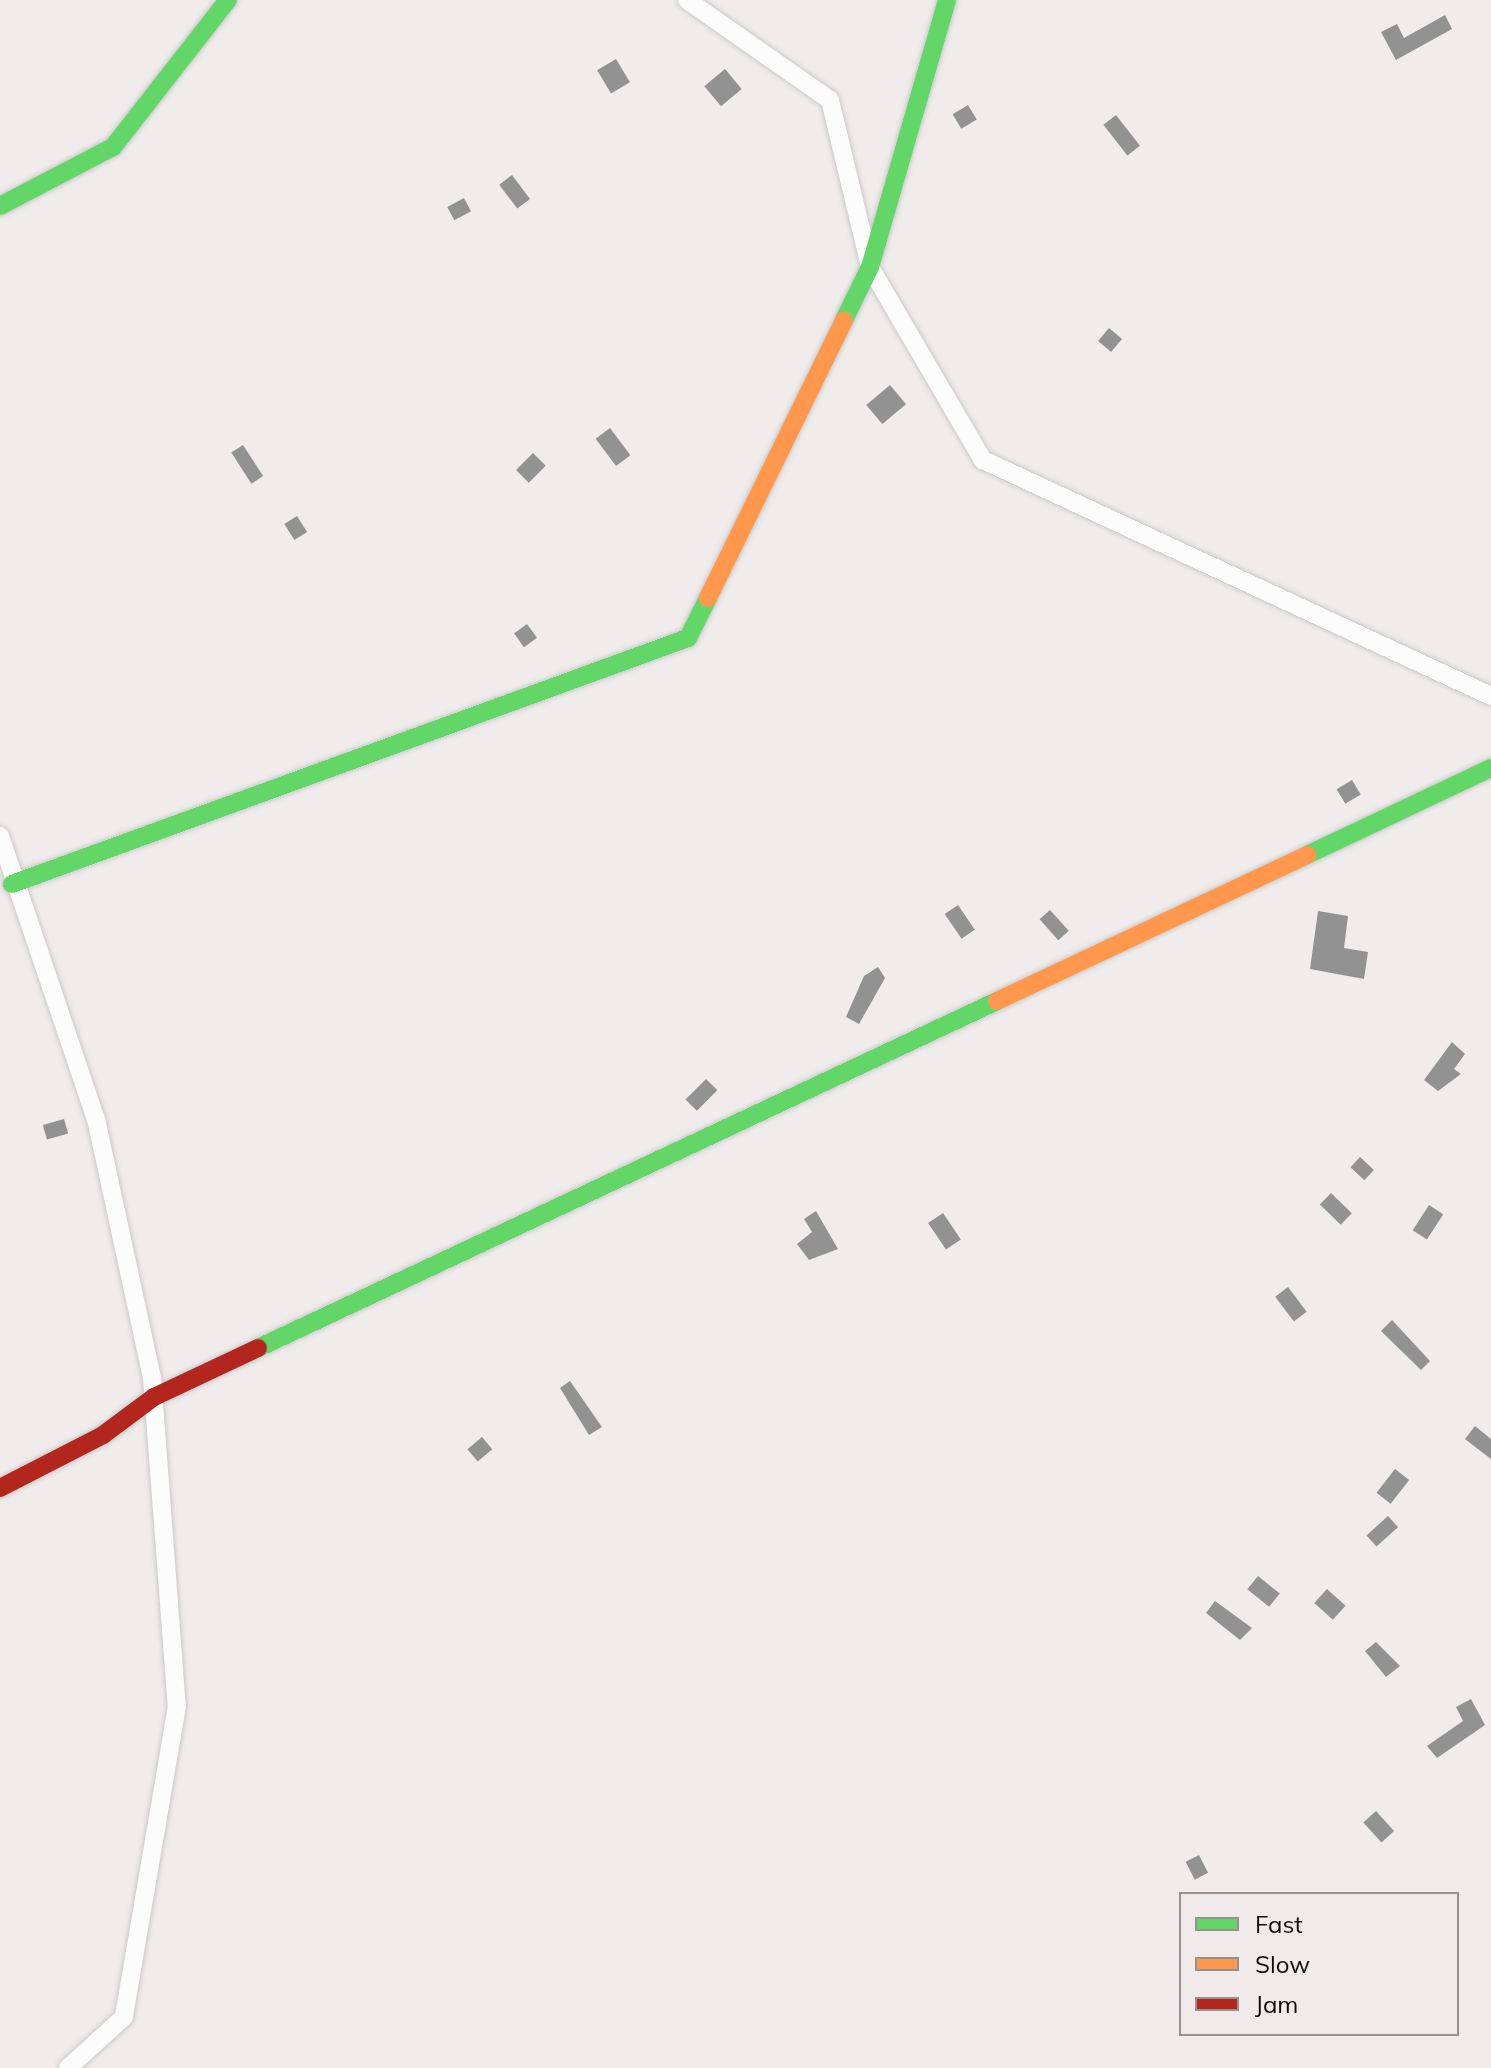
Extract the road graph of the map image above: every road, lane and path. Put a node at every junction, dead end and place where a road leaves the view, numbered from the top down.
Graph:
1 (228, 0) edge
2 (687, 0) edge
3 (947, 0) edge
4 (0, 206) edge
5 (870, 267) junction
6 (1491, 696) edge
7 (1491, 768) edge
8 (0, 836) edge
9 (12, 884) junction
10 (154, 1397) junction
11 (0, 1488) edge
12 (68, 2068) edge

1 - 4 street
2 - 5 street
3 - 5 street
5 - 6 street
5 - 9 street
7 - 10 street
8 - 9 street
9 - 10 street
10 - 11 street
10 - 12 street

